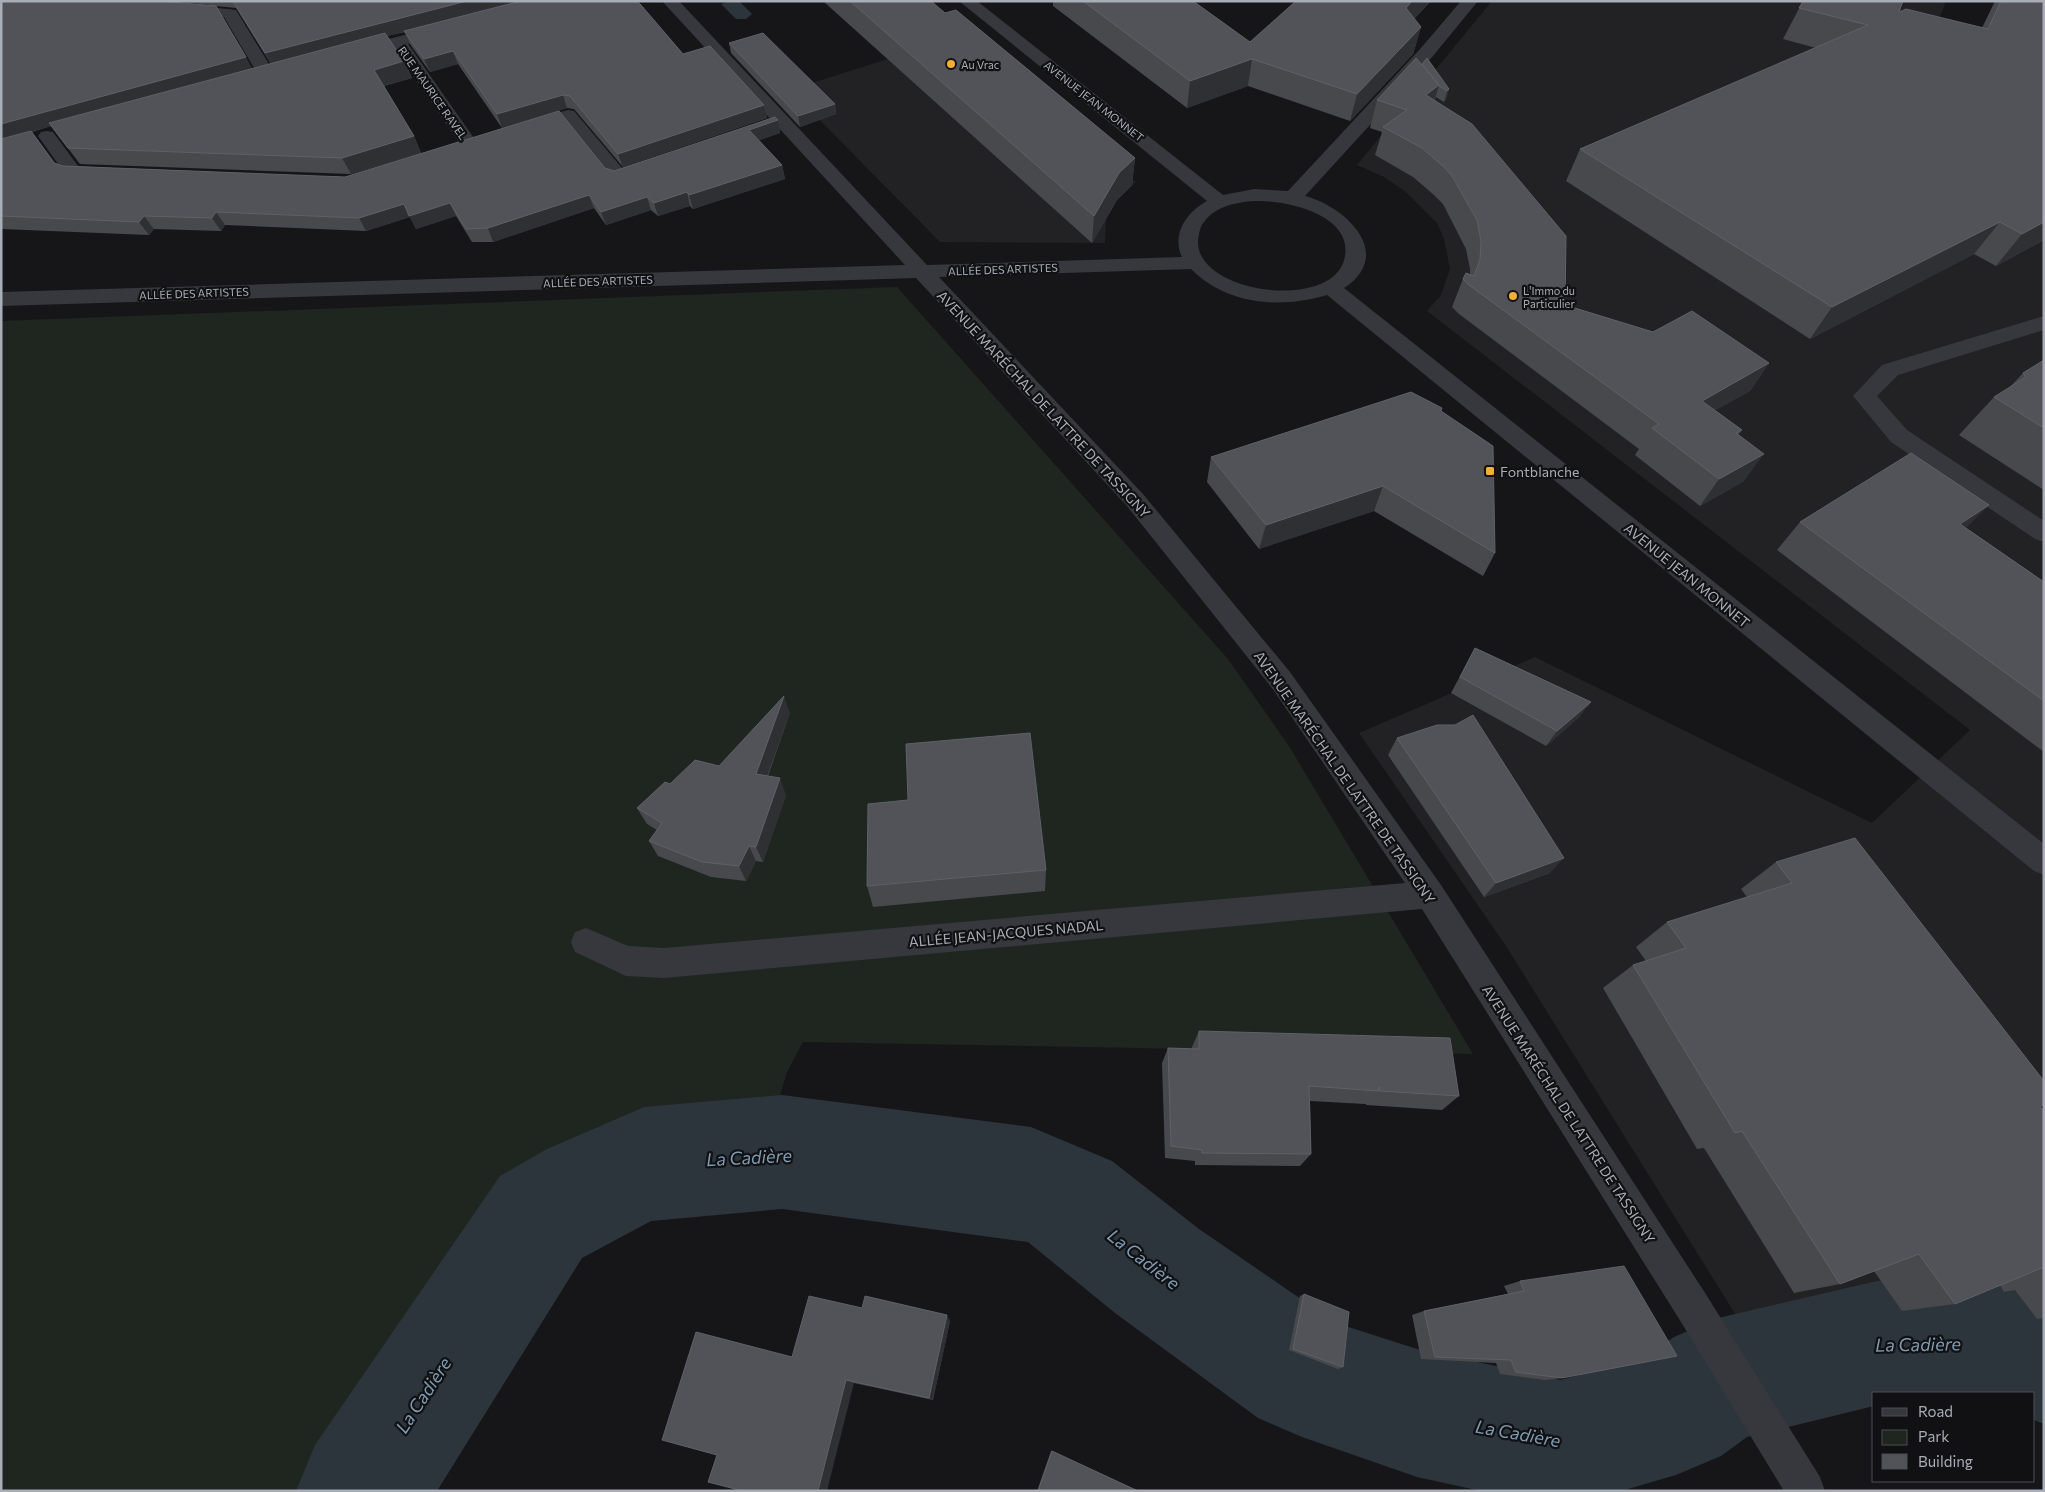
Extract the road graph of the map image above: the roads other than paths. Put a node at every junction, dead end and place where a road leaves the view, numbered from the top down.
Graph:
1 (670, 1) edge
2 (967, 1) edge
3 (1470, 1) edge
4 (164, 7) edge
5 (465, 24) edge
6 (398, 42) junction
7 (341, 56) edge
8 (285, 70) edge
9 (266, 74) junction
10 (247, 80) edge
11 (781, 121) junction
12 (763, 127) edge
13 (66, 130) edge
14 (514, 131) edge
15 (47, 136) junction
16 (487, 139) edge
17 (29, 140) edge
18 (469, 144) junction
19 (451, 150) edge
20 (663, 160) edge
21 (123, 173) edge
22 (1292, 198) junction
23 (1220, 202) junction
24 (1195, 263) junction
25 (922, 272) junction
26 (1330, 287) junction
27 (1, 299) edge
28 (2044, 322) edge
29 (2044, 533) edge
30 (2044, 862) edge
31 (1430, 895) junction
32 (586, 942) dead end
33 (1806, 1491) edge

1 - 11 street, AVENUE MARÉCHAL DE LATTRE DE TASSIGNY
2 - 23 street, AVENUE JEAN MONNET
3 - 22 street
4 - 9 street
5 - 6 street
6 - 7 street
6 - 18 street, RUE MAURICE RAVEL
8 - 9 street
9 - 10 street
11 - 12 street
11 - 25 street, AVENUE MARÉCHAL DE LATTRE DE TASSIGNY
13 - 15 street
14 - 20 street
15 - 17 street
15 - 21 street
16 - 18 street, RUE MAURICE RAVEL
18 - 19 street, RUE MAURICE RAVEL
22 - 23 street
22 - 26 street
23 - 24 street
24 - 25 street, ALLÉE DES ARTISTES
24 - 26 street
25 - 27 street, ALLÉE DES ARTISTES
25 - 31 street, AVENUE MARÉCHAL DE LATTRE DE TASSIGNY
26 - 30 street, AVENUE JEAN MONNET
28 - 29 street
31 - 32 street, ALLÉE JEAN-JACQUES NADAL
31 - 33 street, AVENUE MARÉCHAL DE LATTRE DE TASSIGNY

